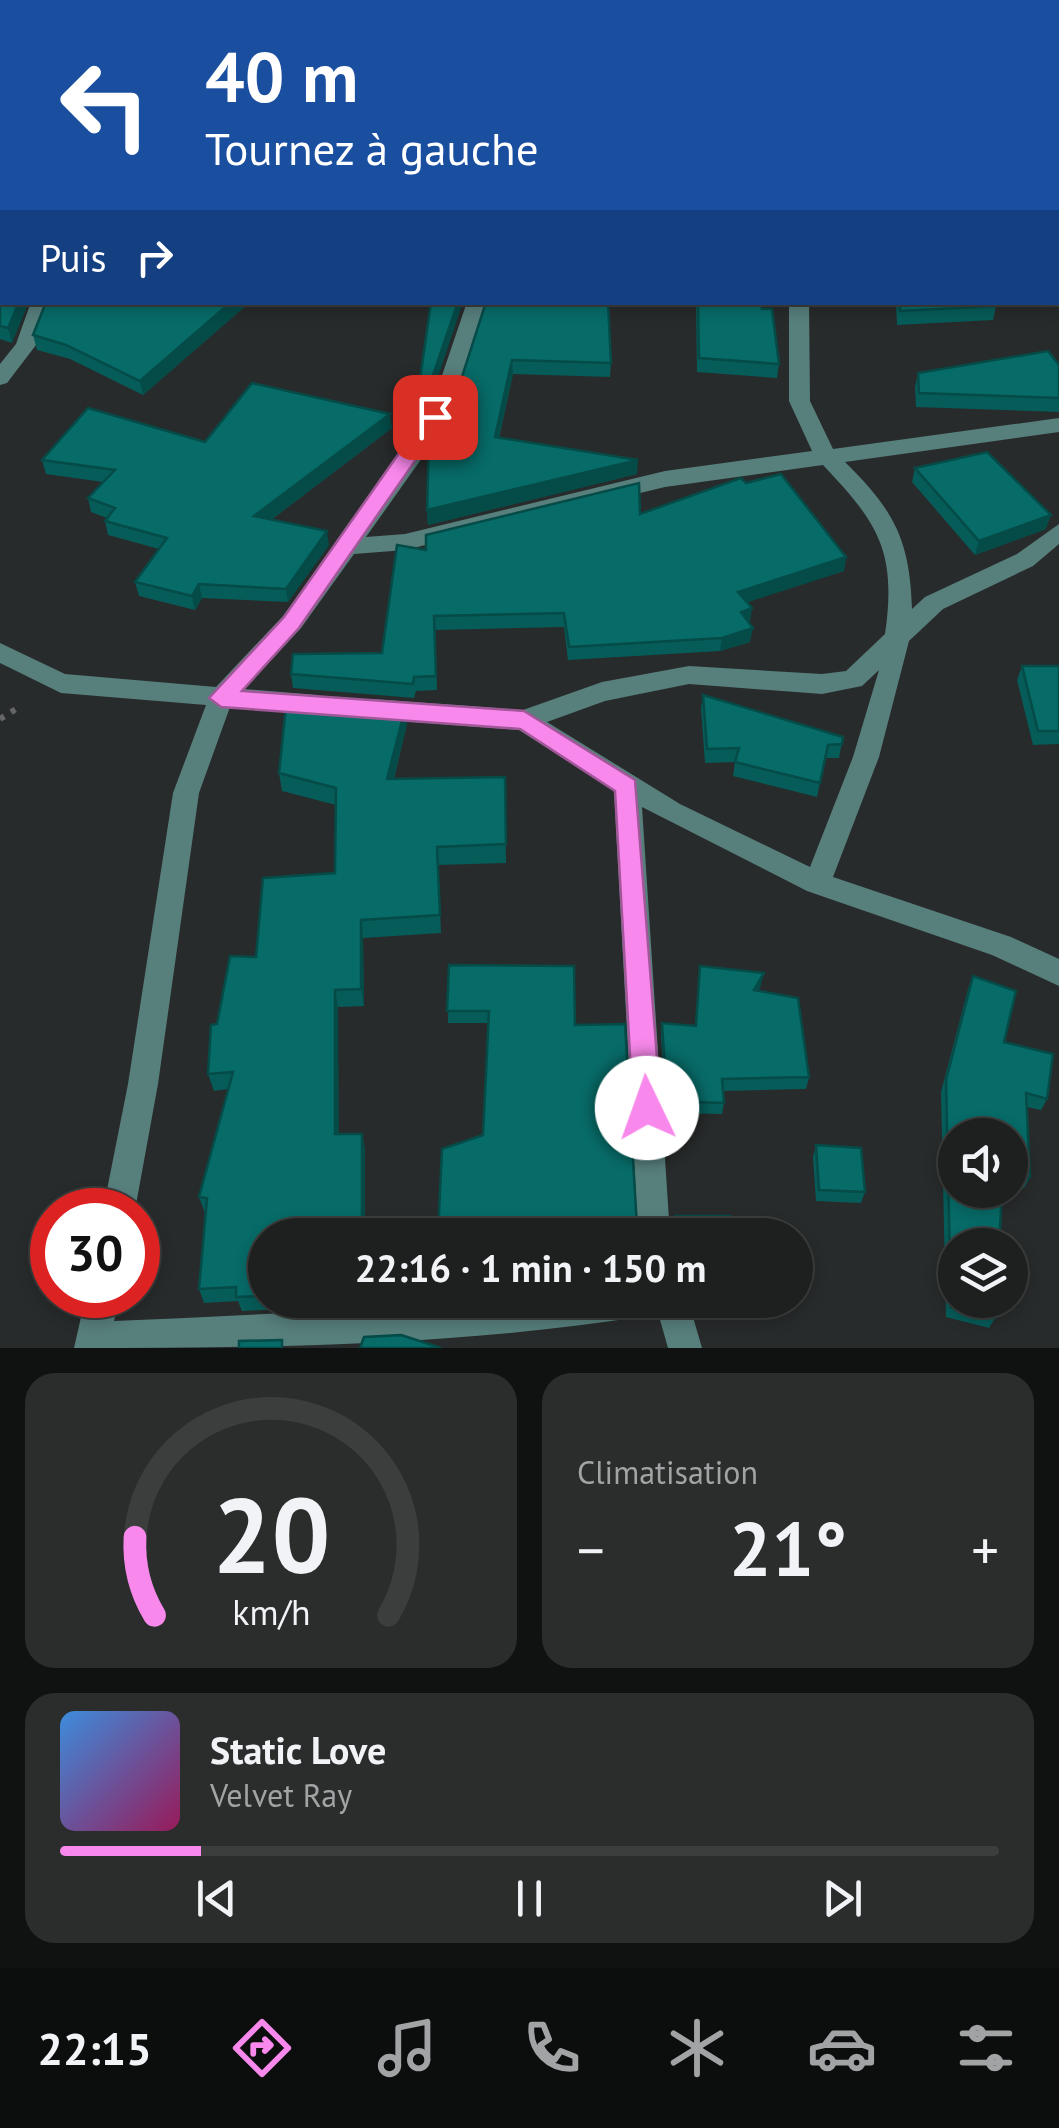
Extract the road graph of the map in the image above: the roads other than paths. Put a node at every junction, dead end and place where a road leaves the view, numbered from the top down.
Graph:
1 (40, 305) edge
2 (476, 305) edge
3 (799, 305) edge
4 (0, 378) edge
5 (1059, 425) edge
6 (829, 458) junction
7 (1059, 532) edge
8 (348, 546) junction
9 (900, 631) junction
10 (0, 652) edge
11 (221, 698) junction
12 (524, 720) junction
13 (626, 786) junction
14 (817, 883) junction
15 (1059, 973) edge
16 (123, 1188) edge
17 (653, 1218) edge
18 (98, 1318) edge
19 (502, 1318) edge
20 (677, 1318) edge
21 (93, 1344) edge
22 (685, 1348) edge

1 - 4 street
2 - 8 street
3 - 6 street
5 - 6 street
6 - 8 street
6 - 9 street
7 - 9 street
8 - 11 street
9 - 12 street
9 - 14 street
10 - 11 street
11 - 12 street
11 - 16 street
12 - 13 street
13 - 14 street
13 - 17 street
14 - 15 street
18 - 21 street
19 - 21 street
20 - 22 street

